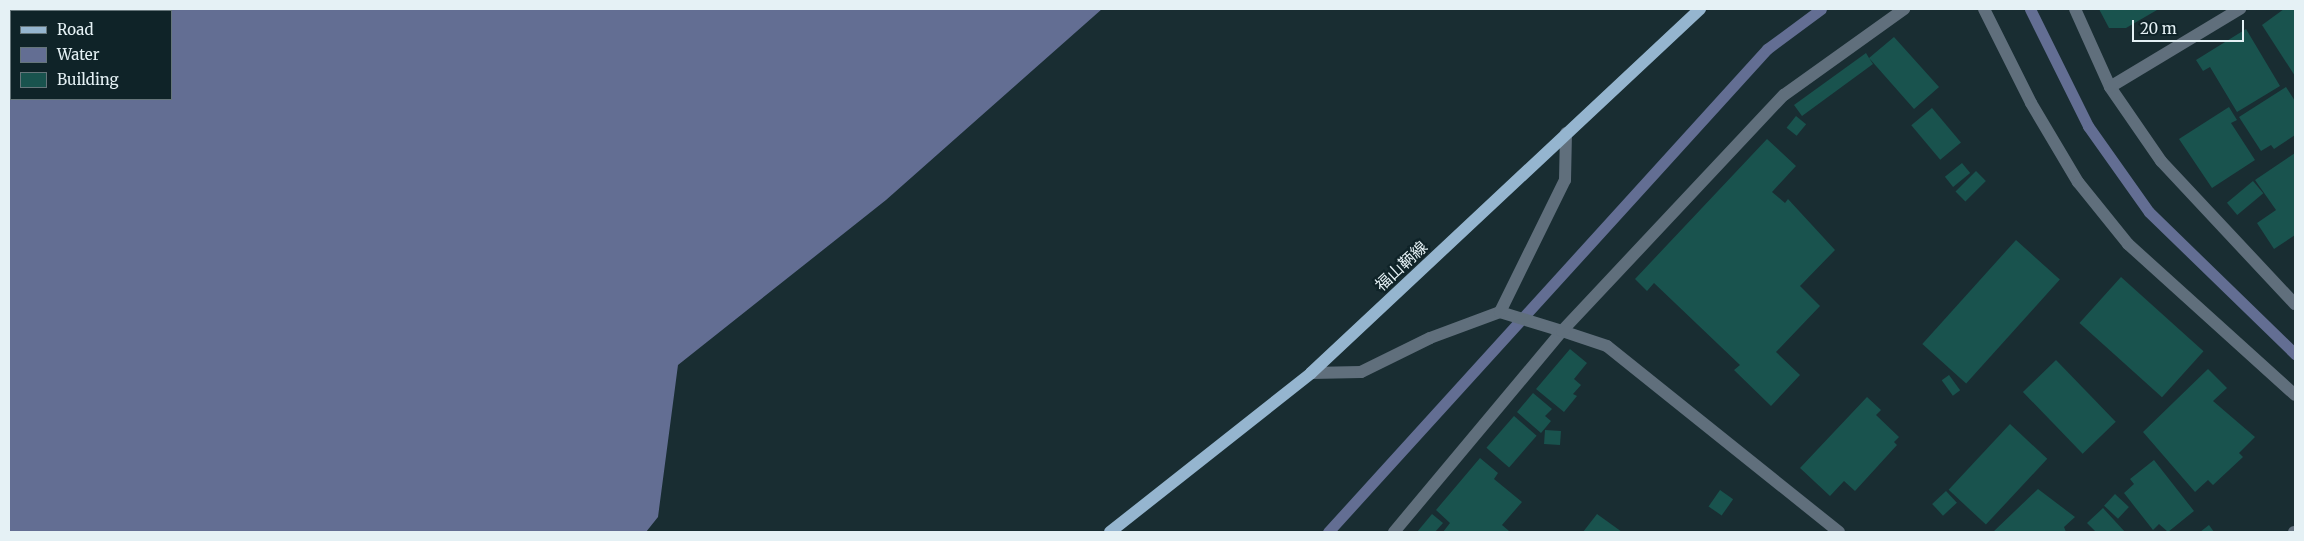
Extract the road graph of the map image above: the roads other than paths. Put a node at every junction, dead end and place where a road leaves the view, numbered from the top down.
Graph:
1 (1700, 9) edge
2 (1904, 9) edge
3 (1984, 9) edge
4 (2075, 9) edge
5 (2240, 9) edge
6 (2110, 87) junction
7 (1566, 133) junction
8 (2295, 304) edge
9 (1500, 312) junction
10 (1557, 329) junction
11 (1311, 373) junction
12 (2295, 394) edge
13 (1110, 532) edge
14 (1394, 532) edge
15 (1839, 532) edge

1 - 7 main road, 福山鞆線
2 - 10 street
3 - 12 street
4 - 6 street
5 - 6 street
6 - 8 street
7 - 9 street
7 - 11 main road, 福山鞆線
9 - 10 street
9 - 11 street
10 - 14 street
10 - 15 street
11 - 13 main road, 福山鞆線

